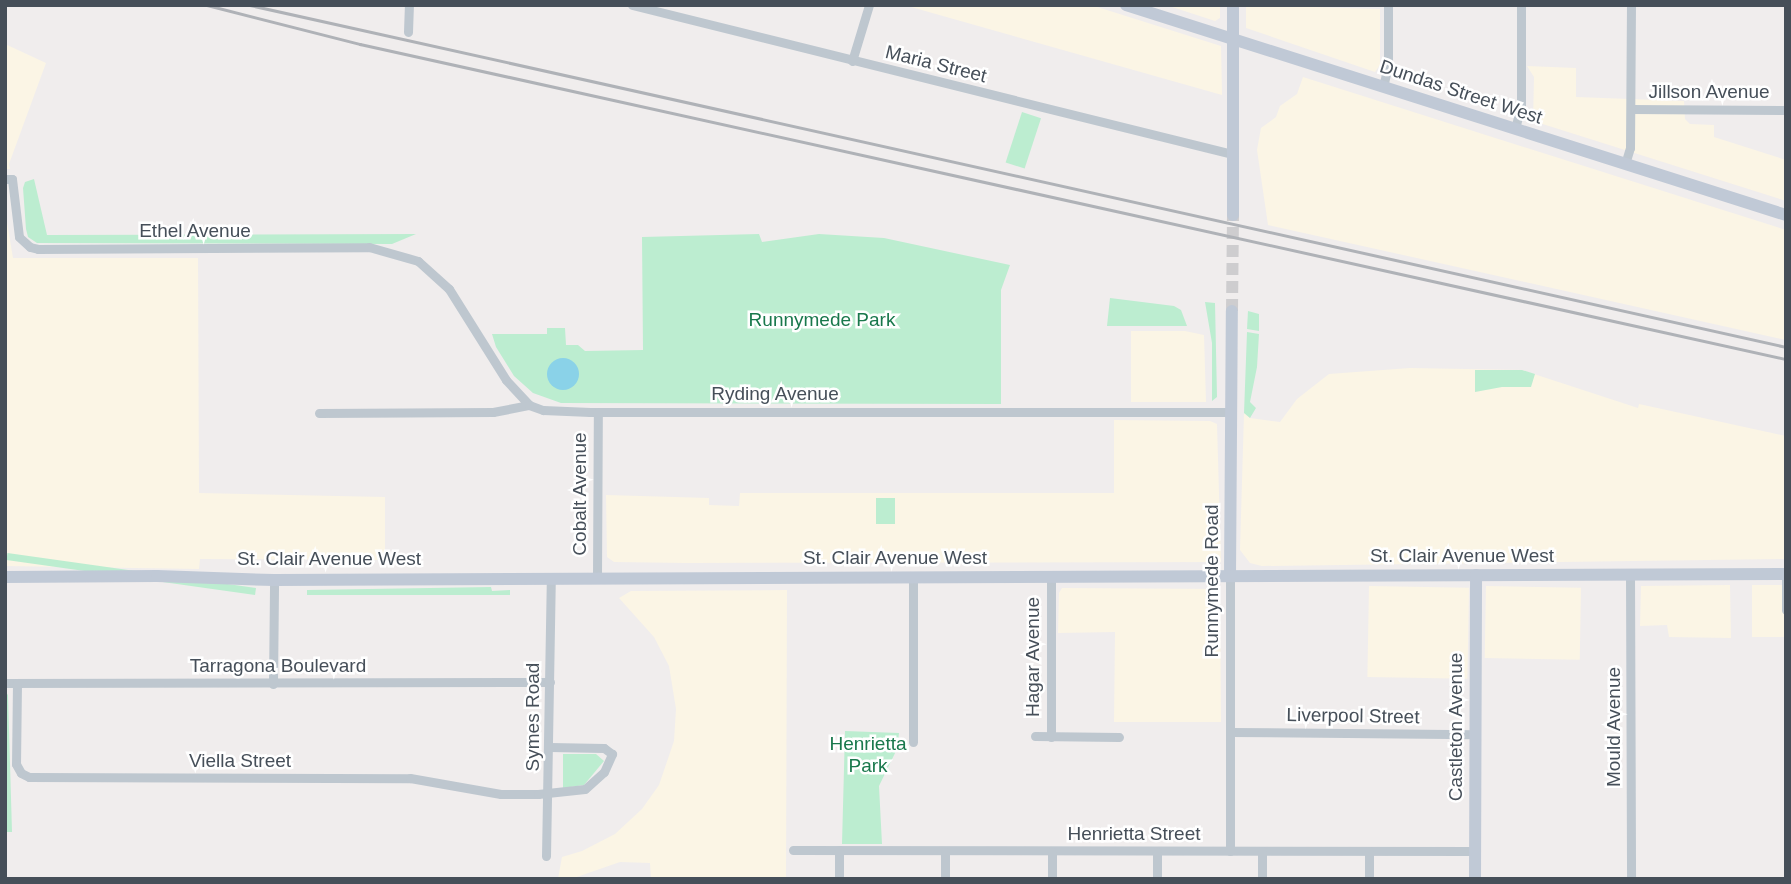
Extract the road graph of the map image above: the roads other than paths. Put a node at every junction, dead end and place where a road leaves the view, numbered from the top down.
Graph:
1 (409, 5) edge
2 (632, 5) edge
3 (869, 5) edge
4 (1126, 5) edge
5 (1233, 5) edge
6 (1388, 5) edge
7 (1521, 5) edge
8 (1631, 5) edge
9 (408, 32) dead end
10 (1233, 39) junction
11 (852, 61) junction
12 (1383, 87) junction
13 (1631, 109) junction
14 (1786, 110) edge
15 (1515, 129) junction
16 (1232, 154) junction
17 (1625, 164) junction
18 (9, 179) edge
19 (1233, 215) tunnel mouth
20 (1786, 215) edge
21 (1232, 311) tunnel mouth
22 (529, 405) junction
23 (598, 412) junction
24 (1232, 412) junction
25 (319, 413) dead end
26 (1476, 575) junction
27 (1630, 575) junction
28 (1230, 576) junction
29 (5, 577) edge
30 (597, 577) junction
31 (913, 577) junction
32 (1051, 577) junction
33 (1786, 577) edge
34 (551, 578) junction
35 (274, 580) junction
36 (1786, 610) edge
37 (550, 682) junction
38 (5, 683) edge
39 (17, 683) junction
40 (272, 684) junction
41 (1231, 732) junction
42 (1475, 734) junction
43 (1035, 736) dead end
44 (1051, 737) junction
45 (1119, 737) dead end
46 (913, 742) dead end
47 (550, 747) junction
48 (550, 794) junction
49 (793, 850) dead end
50 (839, 850) junction
51 (1230, 851) junction
52 (1262, 851) junction
53 (1369, 851) junction
54 (1475, 851) junction
55 (945, 852) junction
56 (1052, 852) junction
57 (1157, 852) junction
58 (546, 856) dead end
59 (839, 879) edge
60 (945, 879) edge
61 (1052, 879) edge
62 (1157, 879) edge
63 (1262, 879) edge
64 (1369, 879) edge
65 (1475, 879) edge
66 (1631, 879) edge

1 - 9 street
2 - 11 street, Maria Street
3 - 11 street
4 - 10 main road, Dundas Street West
5 - 10 main road
6 - 12 street
7 - 15 street
8 - 13 street
10 - 12 main road, Dundas Street West
10 - 16 main road
11 - 16 street, Maria Street
12 - 15 main road, Dundas Street West
13 - 14 street, Jillson Avenue
13 - 17 street
15 - 17 main road, Dundas Street West
16 - 19 main road
17 - 20 main road, Dundas Street West
18 - 22 street, Ethel Avenue
21 - 24 main road, Runnymede Road
22 - 23 street, Ryding Avenue
22 - 25 street, Ryding Avenue
23 - 24 street, Ryding Avenue
23 - 30 street, Cobalt Avenue
24 - 28 main road, Runnymede Road
26 - 27 main road, St. Clair Avenue West
26 - 28 main road, St. Clair Avenue West
26 - 42 main road, Castleton Avenue
27 - 33 main road, St. Clair Avenue West
27 - 66 street, Mould Avenue
28 - 32 main road, St. Clair Avenue West
28 - 41 street, Runnymede Road
29 - 35 main road, St. Clair Avenue West
30 - 31 main road, St. Clair Avenue West
30 - 34 main road, St. Clair Avenue West
31 - 32 main road, St. Clair Avenue West
31 - 46 street
32 - 44 street, Hagar Avenue
33 - 36 street
34 - 35 main road, St. Clair Avenue West
34 - 37 street, Symes Road
35 - 40 street
37 - 40 street, Tarragona Boulevard
37 - 47 street, Symes Road
38 - 39 street, Tarragona Boulevard
39 - 40 street, Tarragona Boulevard
39 - 48 street, Viella Street
41 - 42 street, Liverpool Street
41 - 51 street, Runnymede Road
42 - 54 main road, Castleton Avenue
43 - 44 street, Hagar Avenue
44 - 45 street, Hagar Avenue
47 - 48 street, Symes Road
47 - 48 street, Viella Street
48 - 58 street, Symes Road
49 - 50 street, Henrietta Street
50 - 55 street, Henrietta Street
50 - 59 street
51 - 52 street, Henrietta Street
51 - 57 street, Henrietta Street
52 - 53 street, Henrietta Street
52 - 63 street
53 - 54 street, Henrietta Street
53 - 64 street
54 - 65 main road, Castleton Avenue
55 - 56 street, Henrietta Street
55 - 60 street
56 - 57 street, Henrietta Street
56 - 61 street
57 - 62 street

